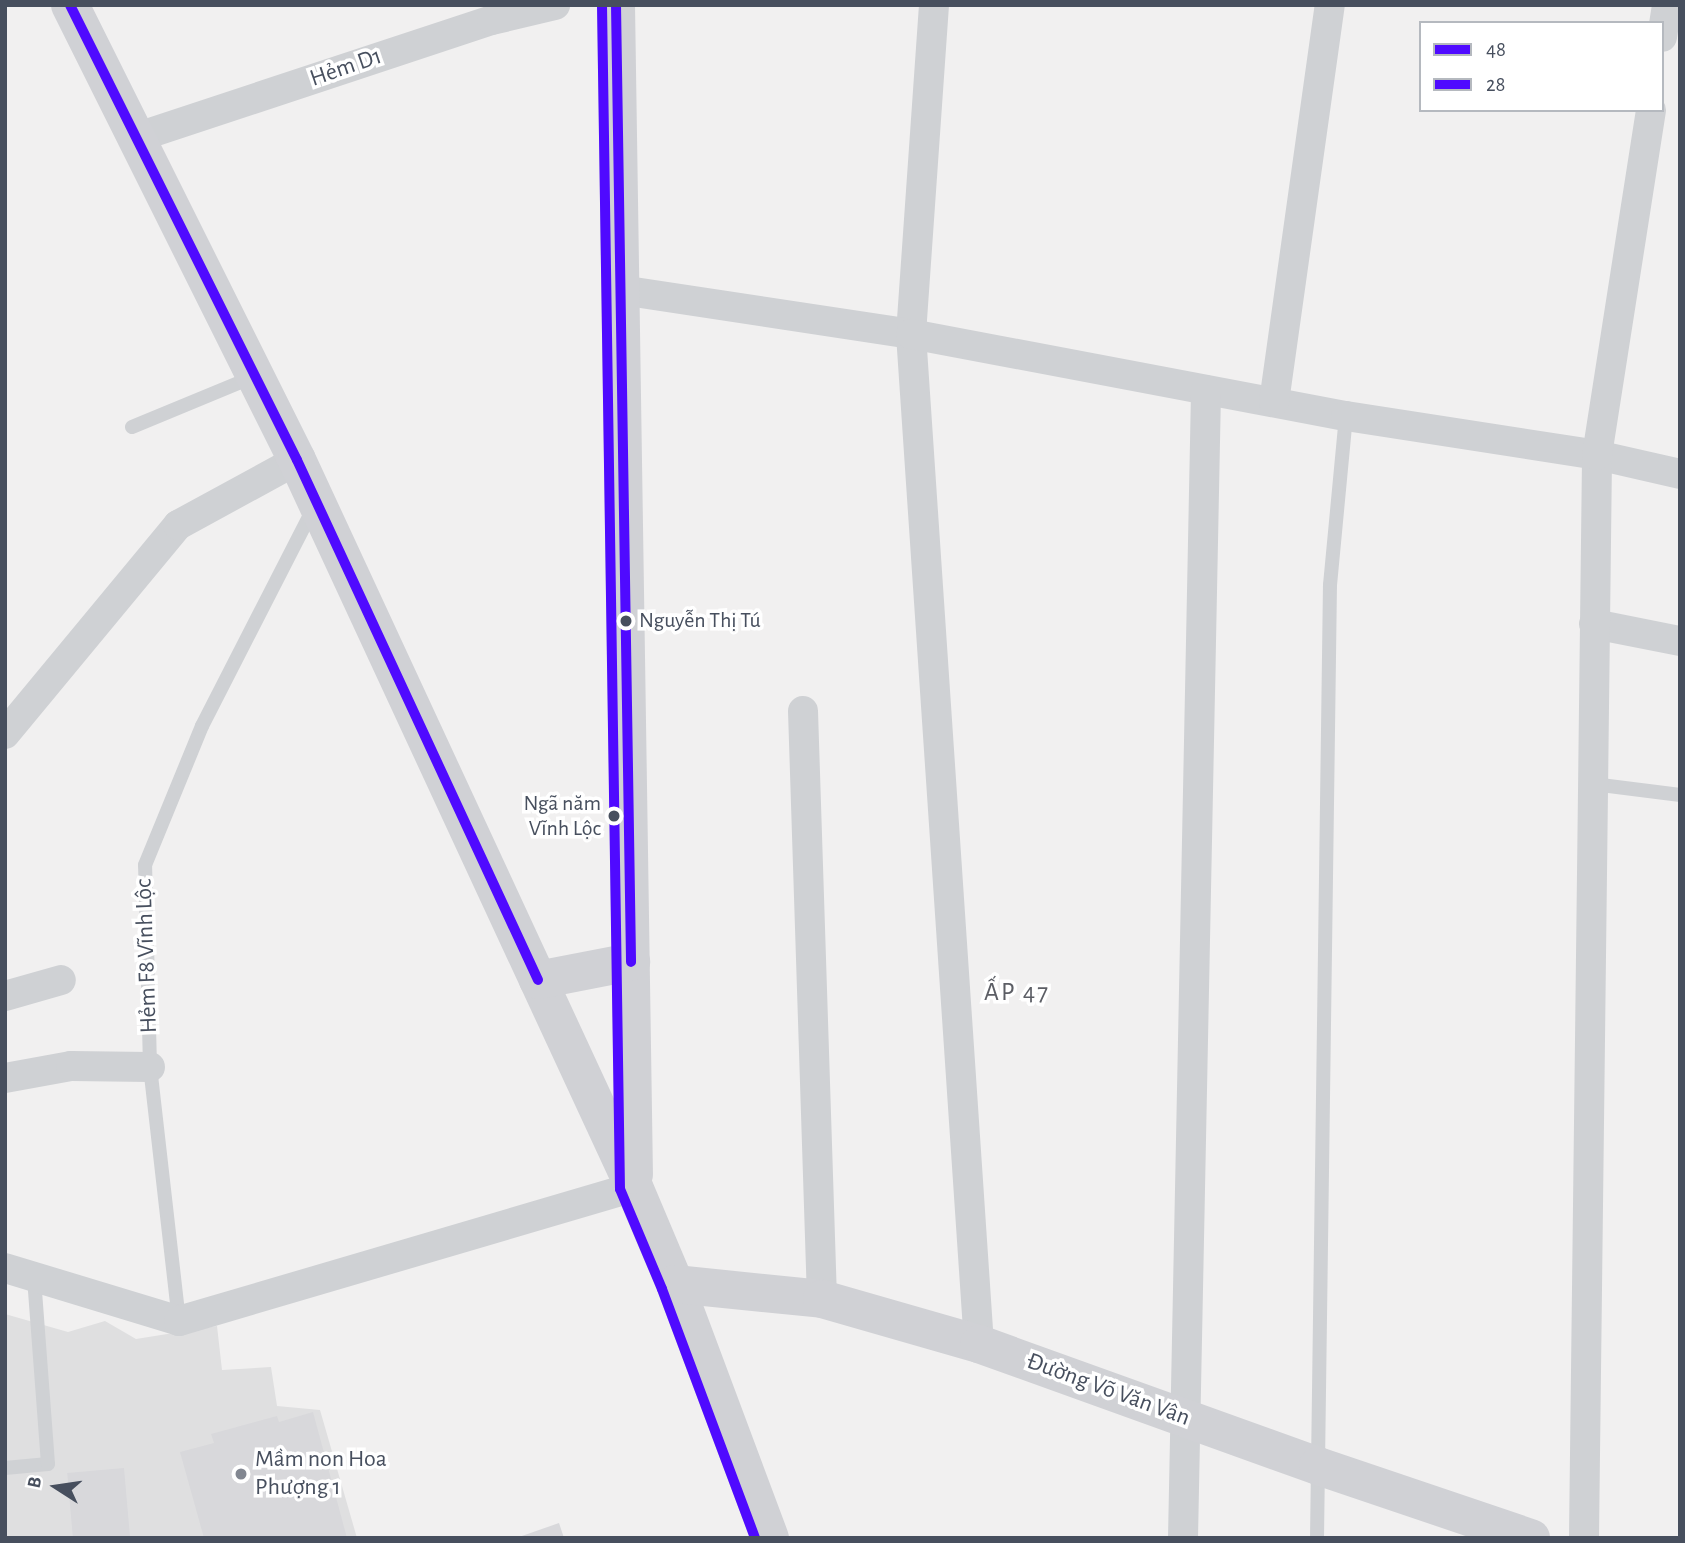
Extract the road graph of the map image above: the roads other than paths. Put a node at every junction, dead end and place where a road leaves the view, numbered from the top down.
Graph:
1 (70, 5) edge
2 (555, 5) edge
3 (616, 5) edge
4 (934, 5) edge
5 (1330, 5) edge
6 (1667, 5) edge
7 (1664, 24) edge
8 (1651, 112) edge
9 (138, 137) junction
10 (621, 290) junction
11 (911, 334) junction
12 (256, 375) junction
13 (1206, 390) junction
14 (1274, 402) junction
15 (1346, 416) junction
16 (132, 427) dead end
17 (1597, 455) junction
18 (297, 460) junction
19 (1680, 474) edge
20 (317, 501) junction
21 (1594, 624) junction
22 (1680, 641) edge
23 (803, 711) dead end
24 (5, 734) edge
25 (1593, 784) junction
26 (1680, 795) edge
27 (631, 962) junction
28 (538, 979) junction
29 (61, 980) dead end
30 (5, 996) edge
31 (150, 1067) junction
32 (5, 1078) edge
33 (634, 1187) junction
34 (5, 1268) edge
35 (34, 1278) junction
36 (675, 1284) junction
37 (822, 1299) junction
38 (179, 1321) junction
39 (979, 1344) junction
40 (1188, 1420) junction
41 (1318, 1466) junction
42 (5, 1468) edge
43 (770, 1538) edge
44 (1184, 1538) edge
45 (1317, 1538) edge
46 (1531, 1538) edge
47 (1584, 1538) edge

1 - 9 main road
2 - 9 street, Hẻm D1
3 - 10 main road
4 - 11 street
5 - 14 street
6 - 7 street
8 - 17 street
9 - 12 main road
10 - 11 street
10 - 27 main road
11 - 13 street
11 - 39 street
12 - 16 lane
12 - 18 main road
13 - 14 street
13 - 40 street
14 - 15 street
15 - 17 street
15 - 41 lane
17 - 19 street
17 - 21 street
18 - 20 main road
18 - 24 street
20 - 28 main road
20 - 31 lane, Hẻm F8 Vĩnh Lộc
21 - 22 street
21 - 25 street
23 - 37 street
25 - 26 lane
25 - 47 street
27 - 28 main road
27 - 33 main road
28 - 33 main road
29 - 30 street
31 - 32 street
31 - 38 lane, Hẻm F8 Vĩnh Lộc
33 - 36 main road
33 - 38 street
34 - 35 street
35 - 38 street
35 - 42 lane
36 - 37 main road, Đường Võ Văn Vân
36 - 43 main road
37 - 39 main road, Đường Võ Văn Vân
39 - 40 main road, Đường Võ Văn Vân
40 - 41 main road, Đường Võ Văn Vân
40 - 44 street
41 - 45 lane
41 - 46 main road, Đường Võ Văn Vân

